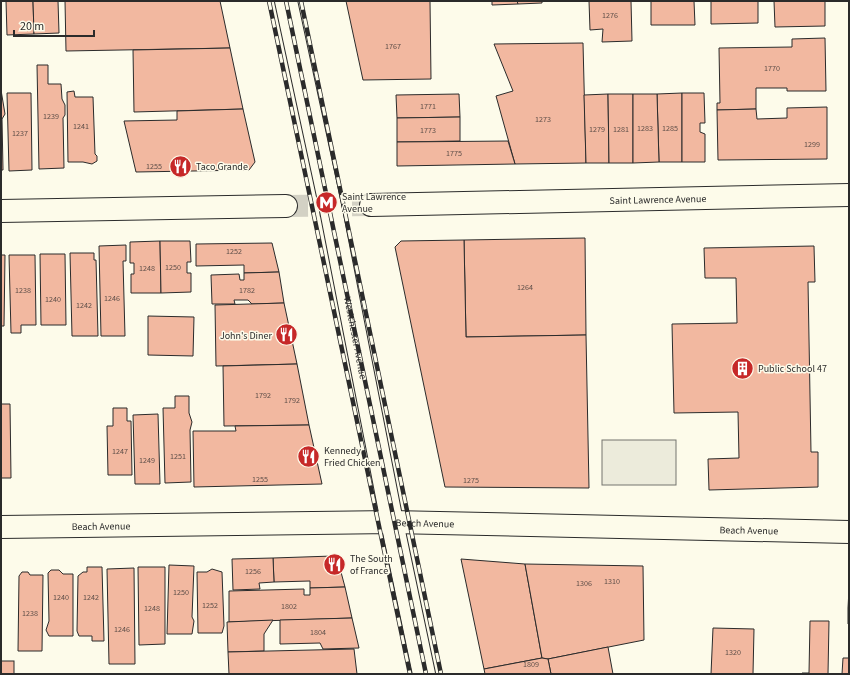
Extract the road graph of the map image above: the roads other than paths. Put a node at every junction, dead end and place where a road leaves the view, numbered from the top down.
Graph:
1 (286, 1) edge
2 (849, 195) edge
3 (371, 204) tunnel mouth
4 (286, 206) tunnel mouth
5 (1, 211) edge
6 (392, 522) junction
7 (1, 527) edge
8 (849, 532) edge
9 (424, 674) edge

1 - 6 street, Westchester Avenue
2 - 3 street, Saint Lawrence Avenue
4 - 5 street
6 - 7 street, Beach Avenue
6 - 8 street, Beach Avenue
6 - 9 street, Westchester Avenue

